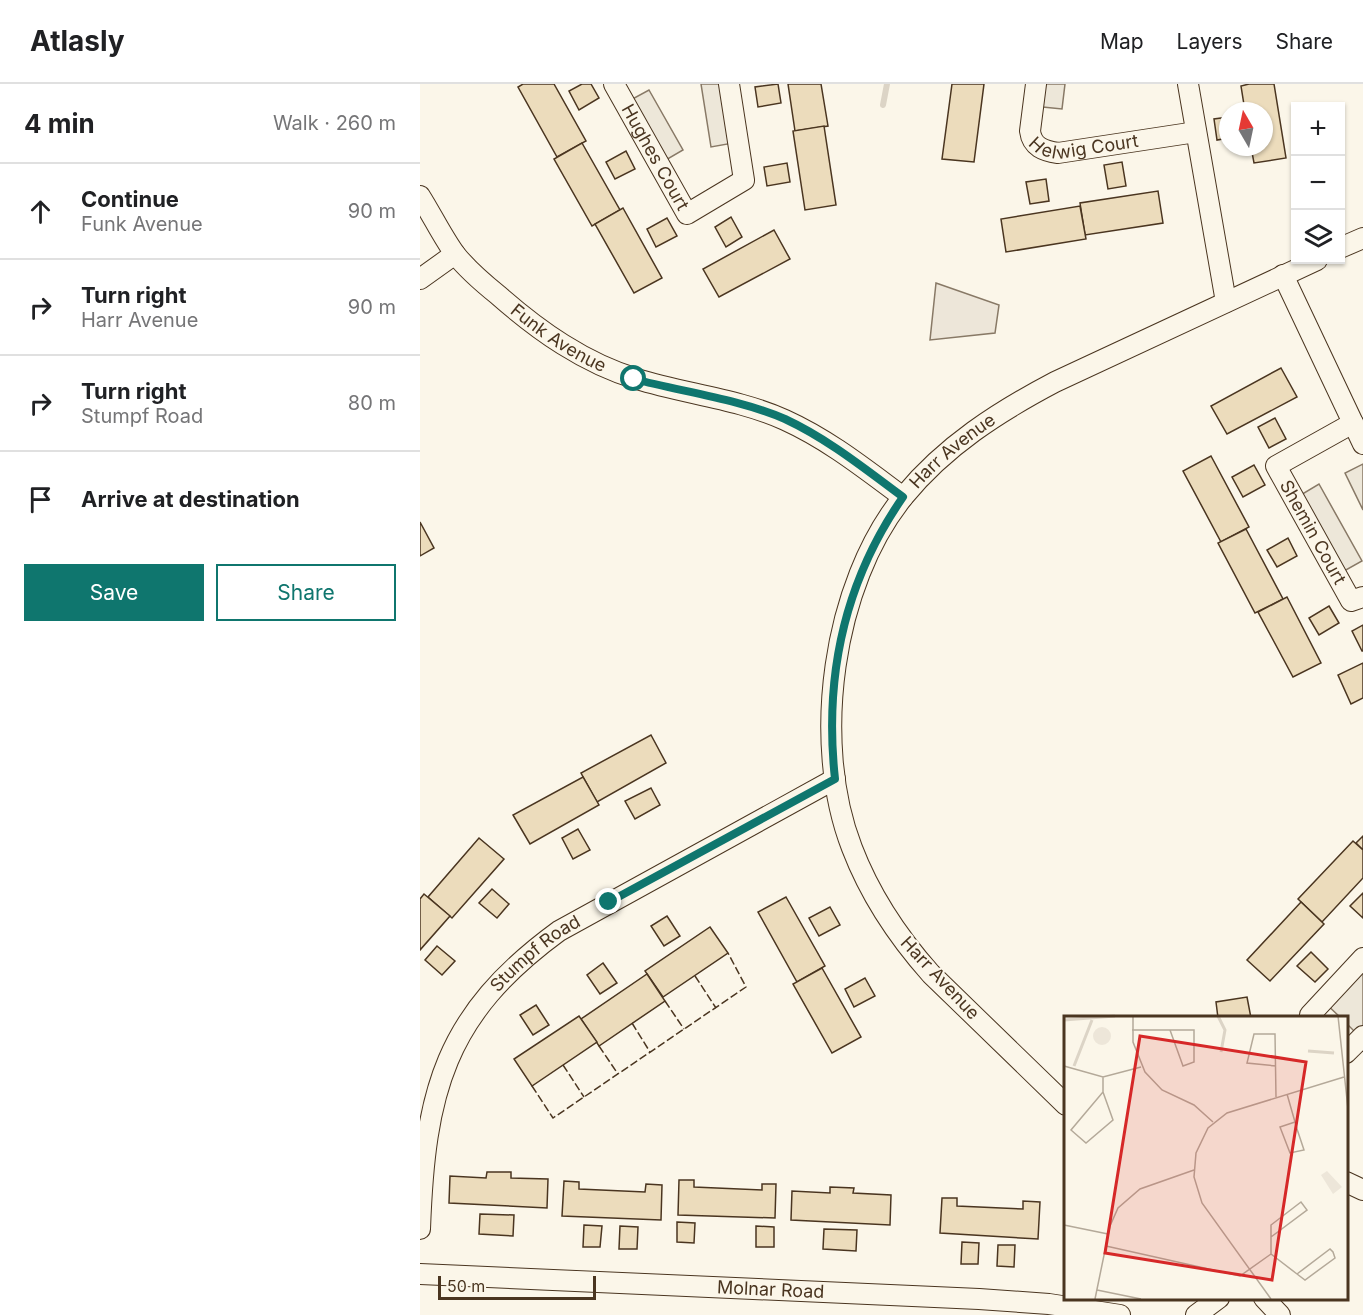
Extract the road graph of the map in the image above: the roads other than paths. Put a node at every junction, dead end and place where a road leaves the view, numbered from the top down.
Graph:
1 (614, 84) edge
2 (729, 84) edge
3 (1036, 84) edge
4 (1188, 84) edge
5 (1196, 132) junction
6 (420, 196) edge
7 (1363, 238) edge
8 (1345, 246) edge
9 (455, 254) junction
10 (1308, 264) edge
11 (1283, 275) junction
12 (420, 279) edge
13 (1226, 302) junction
14 (1353, 423) junction
15 (1363, 444) edge
16 (903, 497) junction
17 (1363, 597) edge
18 (835, 779) junction
19 (1363, 958) edge
20 (1310, 1016) edge
21 (1363, 1036) edge
22 (1348, 1052) edge
23 (1064, 1103) edge
24 (1348, 1182) edge
25 (1363, 1190) edge
26 (420, 1204) edge
27 (420, 1229) edge
28 (420, 1274) edge
29 (1217, 1300) edge
30 (1265, 1300) edge
31 (1120, 1315) edge
32 (1196, 1315) edge
33 (1280, 1315) edge

1 - 2 street, Hughes Court
3 - 5 street, Helwig Court
4 - 5 street
5 - 13 street
6 - 9 street, Funk Avenue
7 - 8 street
9 - 12 street
9 - 16 street, Funk Avenue
10 - 11 street, Harr Avenue
11 - 13 street, Harr Avenue
11 - 14 street
13 - 16 street, Harr Avenue
14 - 15 street
14 - 17 street, Shemin Court
16 - 18 street, Harr Avenue
18 - 23 street, Harr Avenue
18 - 26 street, Stumpf Road
19 - 20 street
21 - 22 street
24 - 25 street
26 - 27 street, Stumpf Road
28 - 31 street, Molnar Road
29 - 32 street
30 - 33 street

